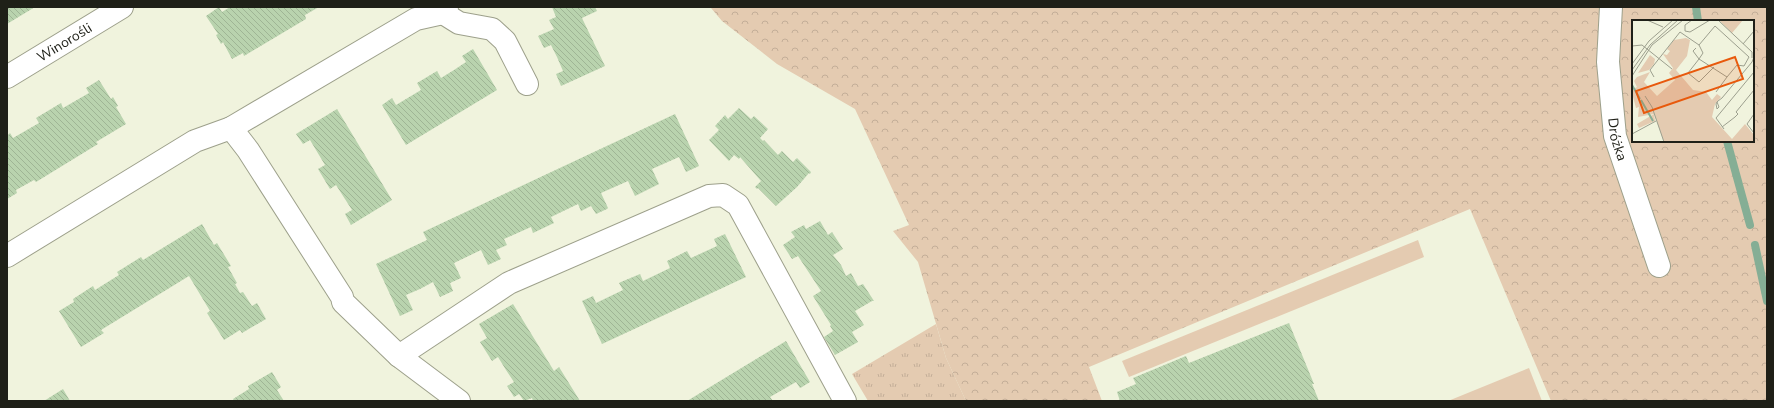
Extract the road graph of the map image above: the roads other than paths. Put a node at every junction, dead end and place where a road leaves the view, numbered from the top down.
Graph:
1 (122, 7) edge
2 (1611, 7) edge
3 (445, 10) edge
4 (7, 77) edge
5 (527, 84) dead end
6 (231, 128) junction
7 (7, 256) edge
8 (1659, 266) dead end
9 (399, 356) junction
10 (459, 401) edge
11 (845, 401) edge

1 - 4 street, Winorośli
2 - 8 street, Dróżka
3 - 5 street
3 - 6 street
6 - 7 street
6 - 9 street
9 - 10 street
9 - 11 street

